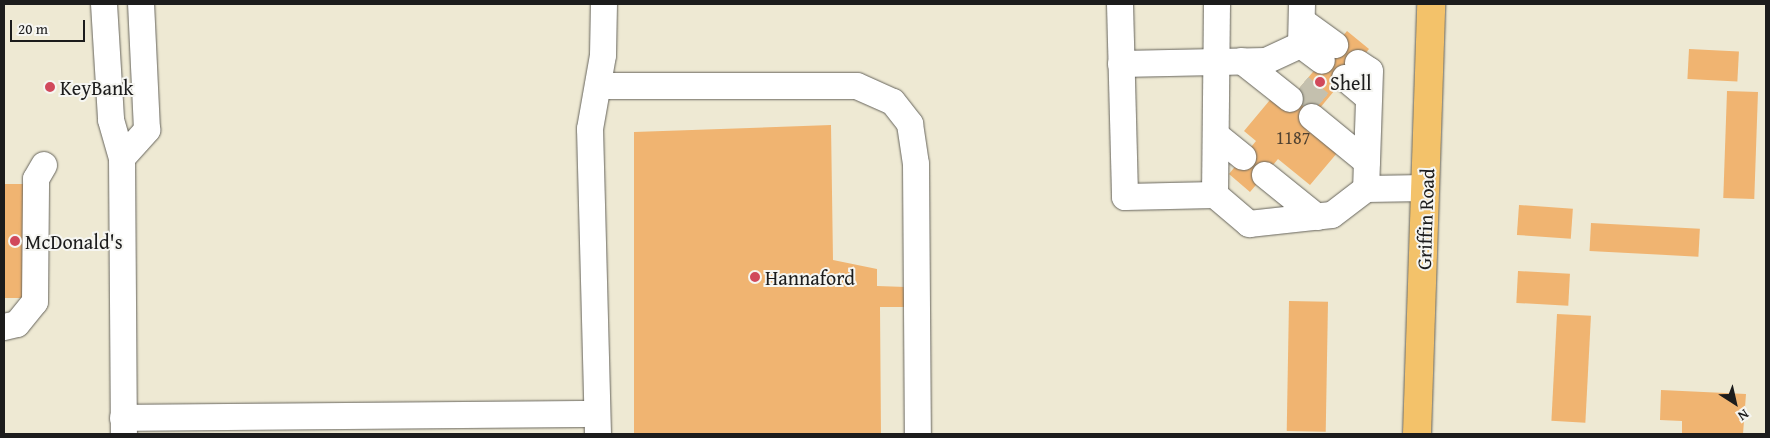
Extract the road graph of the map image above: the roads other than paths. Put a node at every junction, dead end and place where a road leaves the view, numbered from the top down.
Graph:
1 (104, 4) edge
2 (142, 4) edge
3 (604, 4) edge
4 (1120, 4) edge
5 (1217, 4) edge
6 (1432, 4) edge
7 (1302, 24) edge
8 (1329, 53) dead end
9 (1242, 61) junction
10 (1121, 64) junction
11 (1351, 70) dead end
12 (598, 86) junction
13 (1295, 93) tunnel mouth
14 (1317, 111) tunnel mouth
15 (1216, 135) junction
16 (1367, 151) junction
17 (1243, 157) dead end
18 (122, 158) junction
19 (44, 165) dead end
20 (1265, 174) dead end
21 (1426, 188) junction
22 (1366, 189) junction
23 (1215, 195) junction
24 (1317, 217) junction
25 (6, 326) edge
26 (598, 424) edge
27 (377, 425) edge
28 (124, 426) edge
29 (918, 434) edge
30 (1417, 434) edge

1 - 18 lane
2 - 18 lane
3 - 12 lane
4 - 10 lane
5 - 9 lane
6 - 21 main road, Griffin Road
7 - 8 lane
7 - 9 lane
9 - 10 lane
9 - 13 lane
9 - 15 lane
10 - 23 lane
11 - 16 lane
12 - 26 lane
12 - 29 lane
14 - 16 lane
15 - 17 lane
15 - 23 lane
16 - 22 lane
18 - 28 lane
19 - 25 lane
20 - 24 lane
21 - 22 lane
21 - 30 main road, Griffin Road
22 - 24 lane
23 - 24 lane
26 - 27 lane
27 - 28 lane

